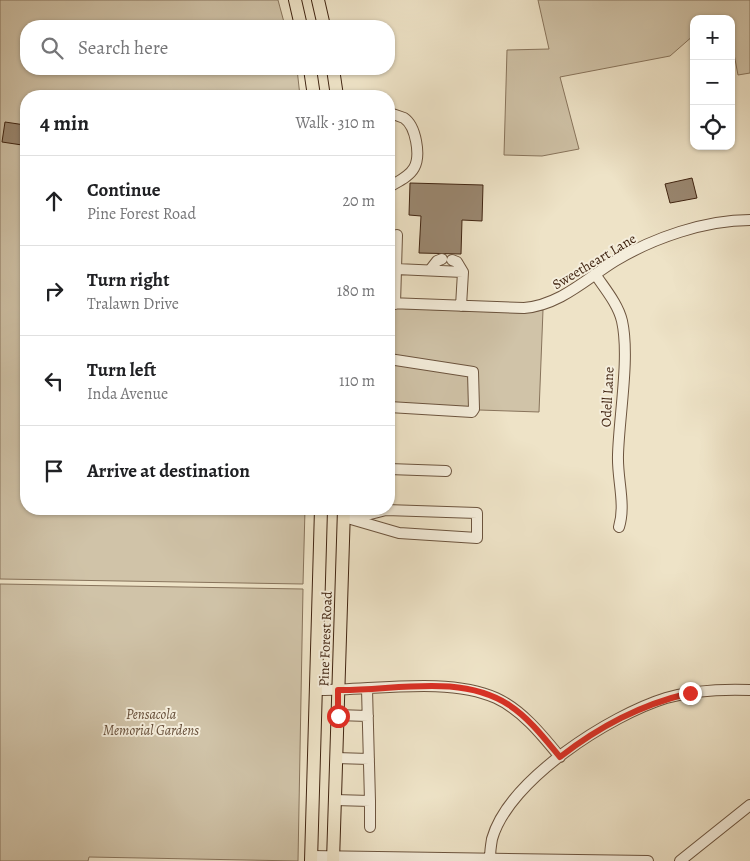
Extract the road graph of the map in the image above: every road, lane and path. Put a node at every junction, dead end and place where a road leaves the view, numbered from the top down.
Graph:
1 (295, 0) edge
2 (318, 0) edge
3 (300, 20) edge
4 (323, 20) edge
5 (311, 75) edge
6 (334, 75) edge
7 (313, 90) edge
8 (336, 90) edge
9 (395, 115) edge
10 (395, 183) edge
11 (750, 220) edge
12 (397, 235) dead end
13 (396, 269) junction
14 (430, 270) junction
15 (463, 272) junction
16 (596, 274) junction
17 (395, 278) edge
18 (395, 304) edge
19 (461, 306) junction
20 (395, 360) edge
21 (395, 407) edge
22 (395, 469) edge
23 (446, 471) dead end
24 (395, 510) edge
25 (322, 515) edge
26 (346, 515) edge
27 (619, 527) dead end
28 (318, 639) junction
29 (340, 639) junction
30 (367, 689) junction
31 (316, 690) junction
32 (338, 690) junction
33 (750, 690) edge
34 (338, 716) junction
35 (368, 716) junction
36 (560, 757) junction
37 (336, 758) junction
38 (369, 759) junction
39 (335, 800) junction
40 (370, 801) junction
41 (750, 805) edge
42 (370, 827) dead end
43 (490, 858) junction
44 (311, 859) edge
45 (334, 859) edge
46 (648, 861) edge
47 (680, 861) edge

1 - 3 main road
2 - 4 main road
5 - 7 main road
6 - 8 main road
9 - 10 street
11 - 16 street, Sweetheart Lane
12 - 13 street
13 - 14 street
13 - 17 street
14 - 15 street
14 - 15 street
15 - 19 street
16 - 19 street, Sweetheart Lane
16 - 27 street, Odell Lane
18 - 19 street, Sweetheart Lane
20 - 21 street
22 - 23 street
24 - 26 street
25 - 28 main road, Pine Forest Road
26 - 29 main road, Pine Forest Road
28 - 29 main road
28 - 31 main road, Pine Forest Road
29 - 32 main road, Pine Forest Road
30 - 32 street
30 - 35 street
30 - 36 street
31 - 32 street
31 - 44 main road, Pine Forest Road
32 - 34 main road, Pine Forest Road
33 - 36 street
34 - 35 street
34 - 37 main road, Pine Forest Road
35 - 38 street
36 - 43 street
37 - 38 street
37 - 39 main road, Pine Forest Road
38 - 40 street
39 - 40 street
39 - 45 main road, Pine Forest Road
40 - 42 street
41 - 47 street
43 - 45 street
43 - 46 street
44 - 45 street

